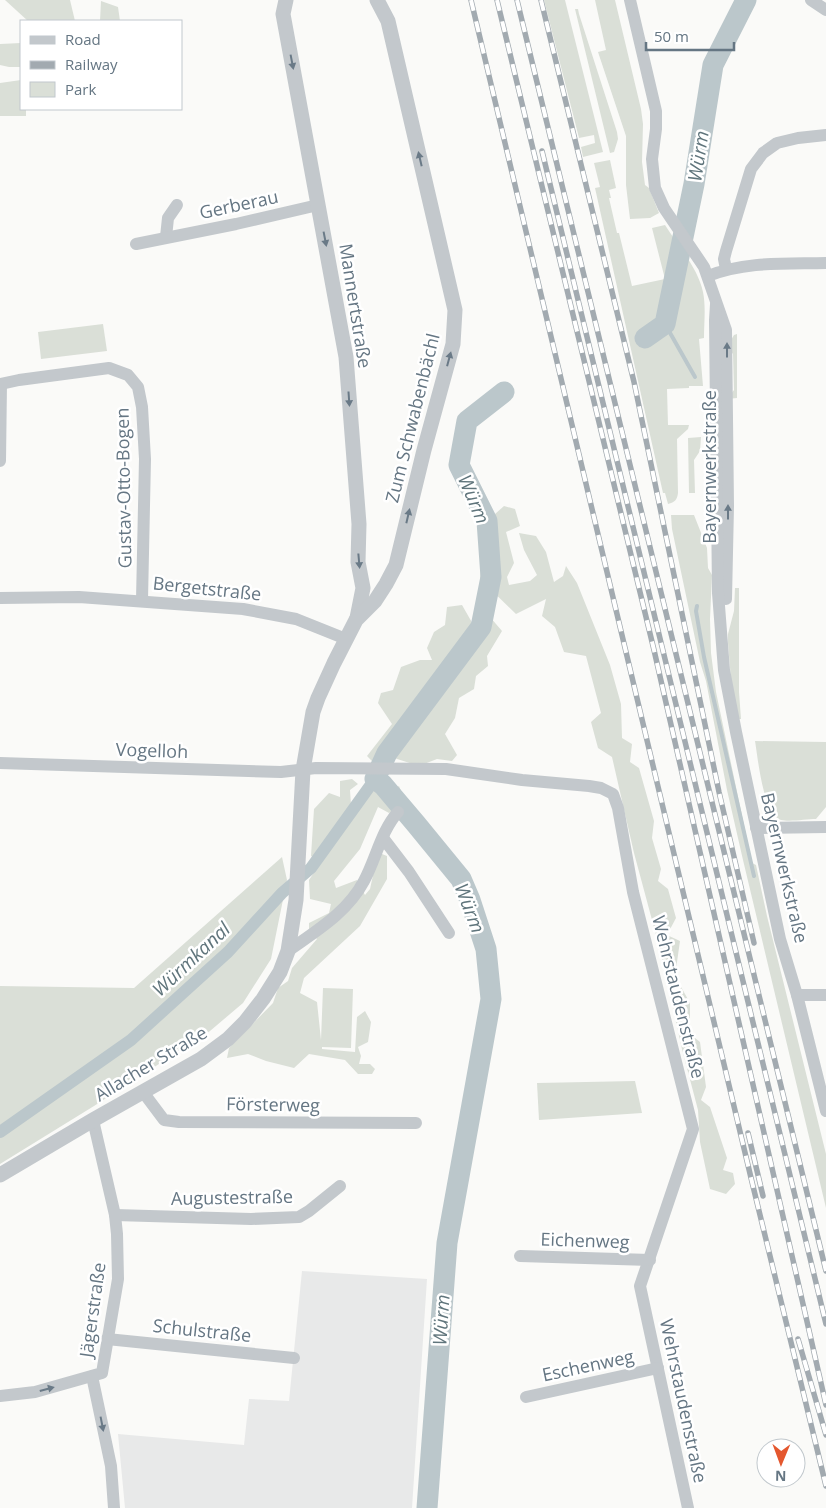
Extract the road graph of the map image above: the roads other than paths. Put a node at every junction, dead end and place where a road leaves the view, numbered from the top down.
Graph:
1 (274, 0) edge
2 (377, 0) edge
3 (630, 0) edge
4 (811, 0) edge
5 (284, 7) edge
6 (826, 10) edge
7 (826, 135) edge
8 (177, 205) dead end
9 (318, 205) junction
10 (166, 237) junction
11 (136, 244) dead end
12 (826, 263) edge
13 (726, 269) junction
14 (708, 276) junction
15 (0, 461) edge
16 (0, 598) edge
17 (142, 600) junction
18 (356, 620) junction
19 (346, 639) junction
20 (0, 763) edge
21 (303, 770) junction
22 (398, 812) dead end
23 (826, 827) edge
24 (756, 828) junction
25 (383, 838) junction
26 (449, 933) dead end
27 (288, 951) junction
28 (797, 995) junction
29 (826, 995) edge
30 (142, 1092) junction
31 (826, 1111) edge
32 (93, 1120) junction
33 (416, 1123) dead end
34 (0, 1175) edge
35 (340, 1186) dead end
36 (115, 1215) junction
37 (520, 1256) dead end
38 (650, 1260) junction
39 (107, 1338) junction
40 (294, 1358) dead end
41 (658, 1368) junction
42 (92, 1376) junction
43 (0, 1396) edge
44 (526, 1397) dead end
45 (114, 1508) edge
46 (687, 1508) edge

1 - 5 street
18 -> 2 street, Zum Schwabenbächl
3 - 14 street, Bayernwerkstraße
4 - 6 street
5 -> 9 street, Mannertstraße
7 - 13 street
8 - 10 street, Gerberau
9 - 10 street, Gerberau
9 -> 18 street, Mannertstraße
10 - 11 street, Gerberau
12 - 13 street
13 - 14 street
14 - 24 street, Bayernwerkstraße
15 - 17 street, Gustav-Otto-Bogen
16 - 17 street, Bergetstraße
17 - 19 street, Bergetstraße
18 - 19 street, Zum Schwabenbächl
19 - 21 street, Zum Schwabenbächl
20 - 21 street, Vogelloh
21 - 27 street, Allacher Straße
21 - 38 street, Wehrstaudenstraße
22 - 25 street
23 - 24 street
24 - 28 street, Bayernwerkstraße
25 - 26 street
25 - 27 street
27 - 30 street, Allacher Straße
28 - 29 street
28 - 31 street, Bayernwerkstraße
30 - 32 street, Allacher Straße
30 - 33 street, Försterweg
32 - 34 street, Allacher Straße
32 - 36 street, Jägerstraße
35 - 36 street, Augustestraße
36 - 39 street, Jägerstraße
37 - 38 street, Eichenweg
38 - 41 street, Wehrstaudenstraße
39 - 40 street, Schulstraße
39 - 42 street, Jägerstraße
41 - 44 street, Eschenweg
41 - 46 street, Wehrstaudenstraße
43 -> 42 street, Jägerstraße
42 -> 45 street

